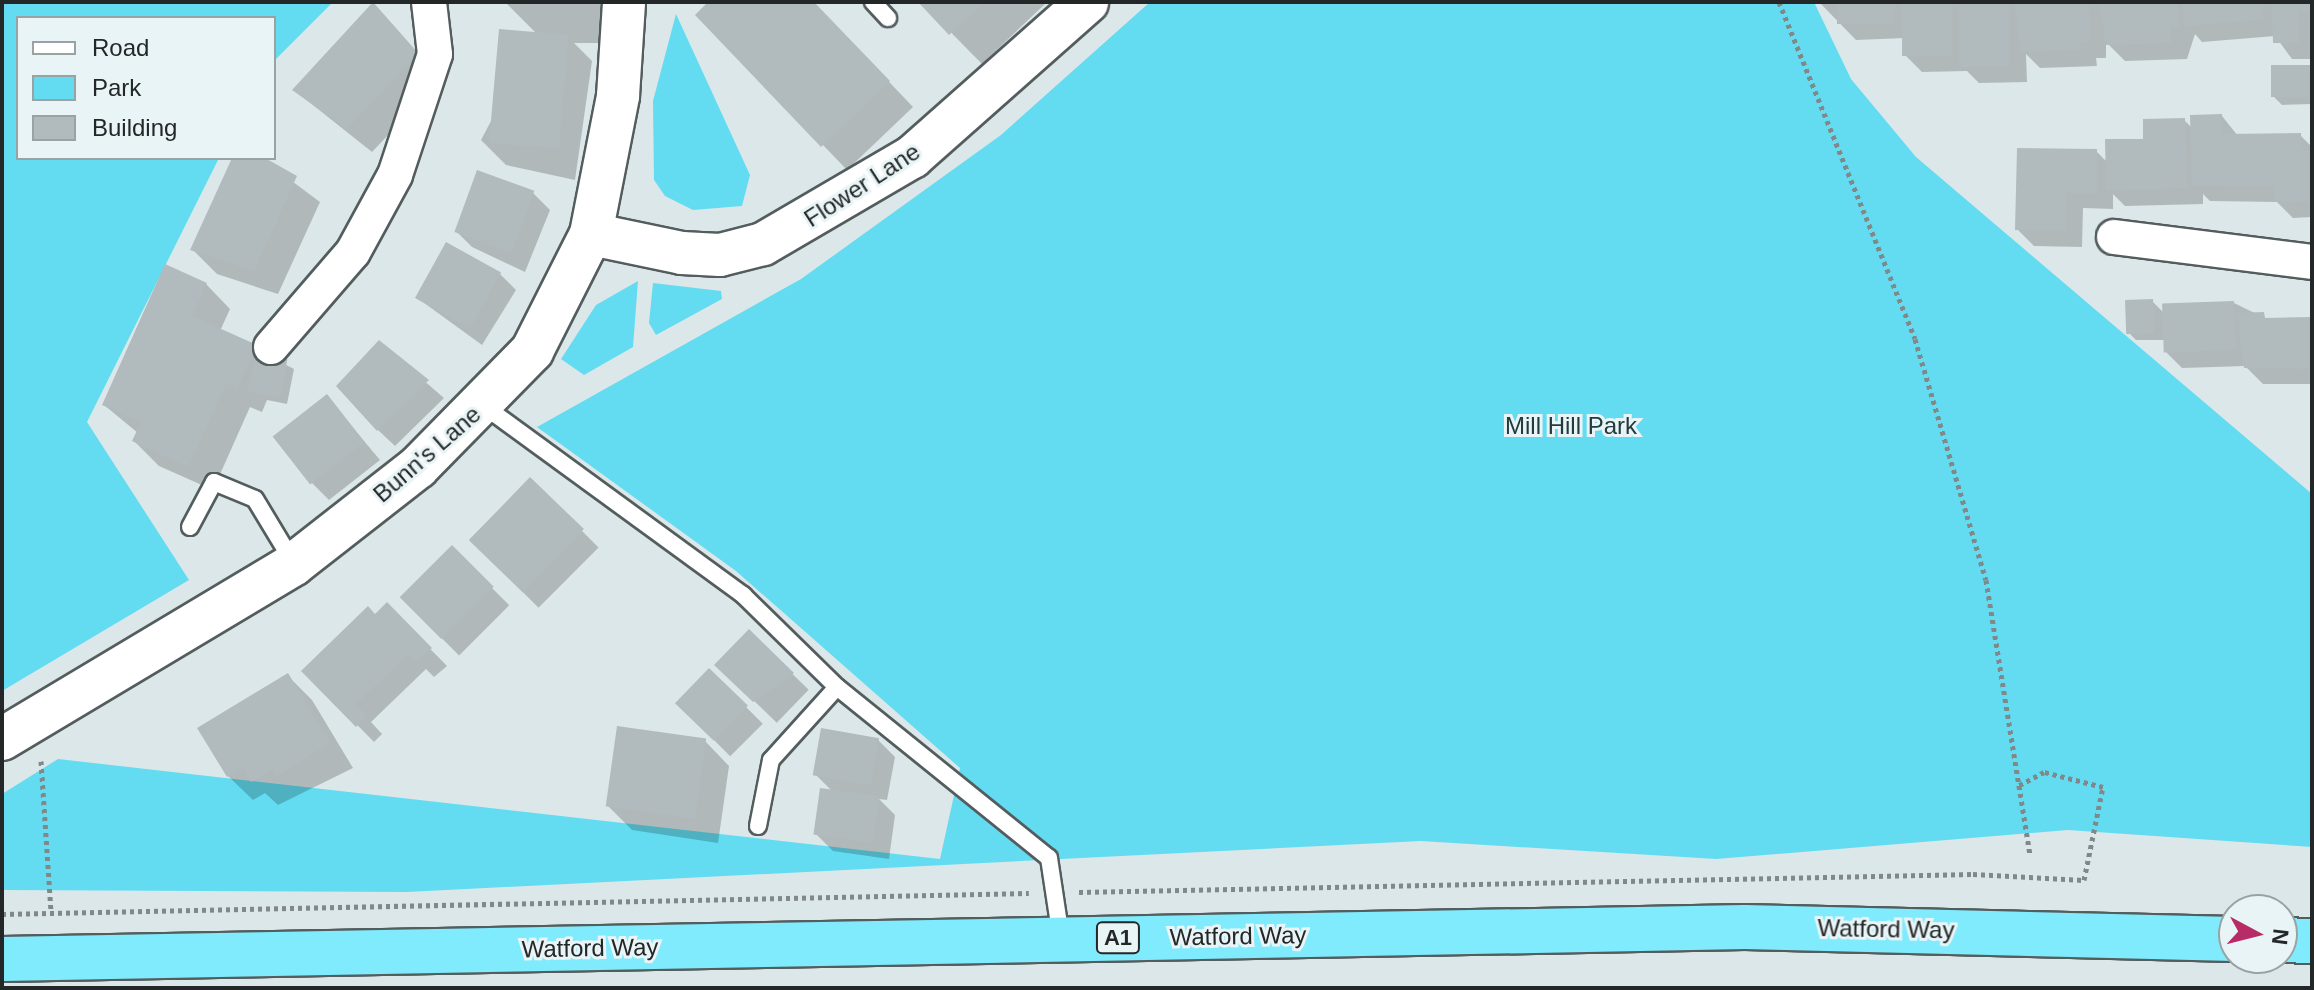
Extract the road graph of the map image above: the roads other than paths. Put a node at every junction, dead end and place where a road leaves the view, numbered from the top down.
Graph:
1 (429, 2) edge
2 (624, 2) edge
3 (873, 2) edge
4 (1087, 2) edge
5 (888, 18) dead end
6 (591, 234) junction
7 (2114, 237) dead end
8 (2312, 262) edge
9 (271, 347) dead end
10 (484, 406) junction
11 (190, 527) dead end
12 (294, 564) junction
13 (837, 687) junction
14 (2, 739) edge
15 (758, 826) dead end
16 (1061, 939) junction
17 (2218, 939) edge
18 (2, 959) edge

1 - 9 street
2 - 6 street, Bunn's Lane
3 - 5 lane
4 - 6 street, Flower Lane
6 - 10 street, Bunn's Lane
7 - 8 street
10 - 12 street, Bunn's Lane
10 - 13 lane
11 - 12 lane
12 - 14 street, Bunn's Lane
13 - 15 lane
13 - 16 lane
16 - 17 highway, Watford Way / A1
16 - 18 highway, Watford Way / A1

